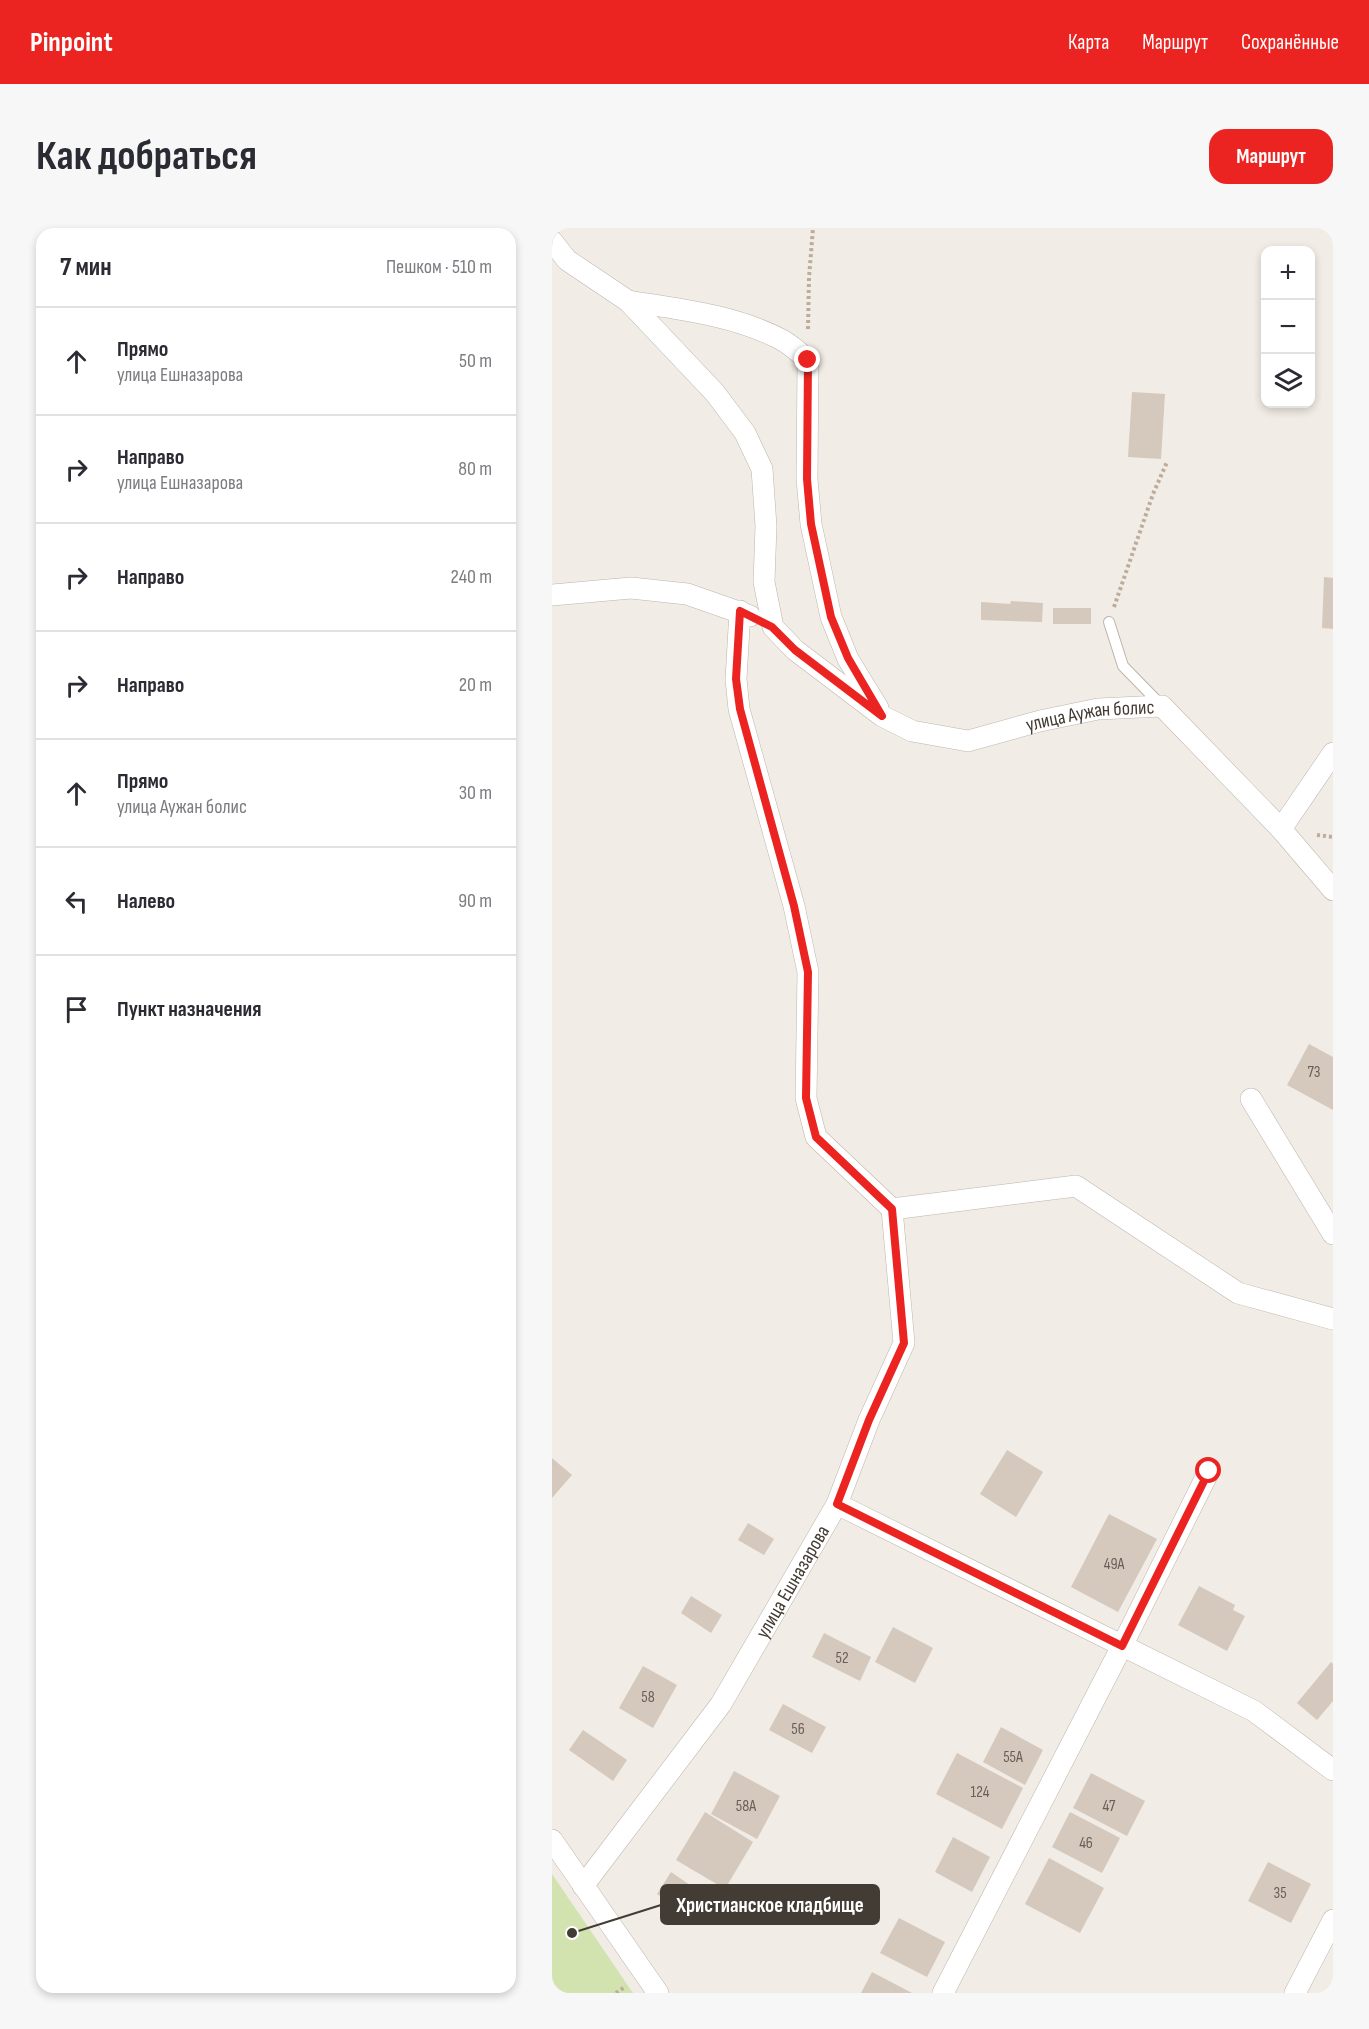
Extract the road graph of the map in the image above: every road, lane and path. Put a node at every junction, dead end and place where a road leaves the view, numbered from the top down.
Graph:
1 (813, 228) edge
2 (552, 241) edge
3 (628, 301) junction
4 (808, 360) junction
5 (1167, 462) dead end
6 (552, 595) edge
7 (740, 611) junction
8 (1109, 622) joint
9 (772, 627) junction
10 (1162, 706) junction
11 (882, 716) junction
12 (1333, 753) edge
13 (1281, 829) junction
14 (1333, 890) edge
15 (1251, 1099) dead end
16 (892, 1209) junction
17 (1333, 1234) edge
18 (1333, 1319) edge
19 (1209, 1471) dead end
20 (837, 1504) junction
21 (1122, 1646) junction
22 (1333, 1770) edge
23 (552, 1840) edge
24 (583, 1886) junction
25 (1333, 1920) edge
26 (658, 1993) edge
27 (943, 1993) edge
28 (1295, 1993) edge

1 - 4 path
2 - 3 street
3 - 4 street
3 - 9 street
4 - 11 street
5 - 8 path
6 - 7 street, улица Аужан болис
7 - 9 street, улица Аужан болис
7 - 16 street
8 - 10 lane
9 - 11 street, улица Аужан болис
10 - 11 street, улица Аужан болис
10 - 13 street, улица Аужан болис
12 - 13 street
13 - 14 street, улица Аужан болис
15 - 17 street
16 - 18 street
16 - 20 street
19 - 21 street
20 - 21 street, улица Ешназарова
20 - 24 street, улица Ешназарова
21 - 22 street, улица Ешназарова
21 - 27 street
23 - 24 street
24 - 26 street
25 - 28 street

